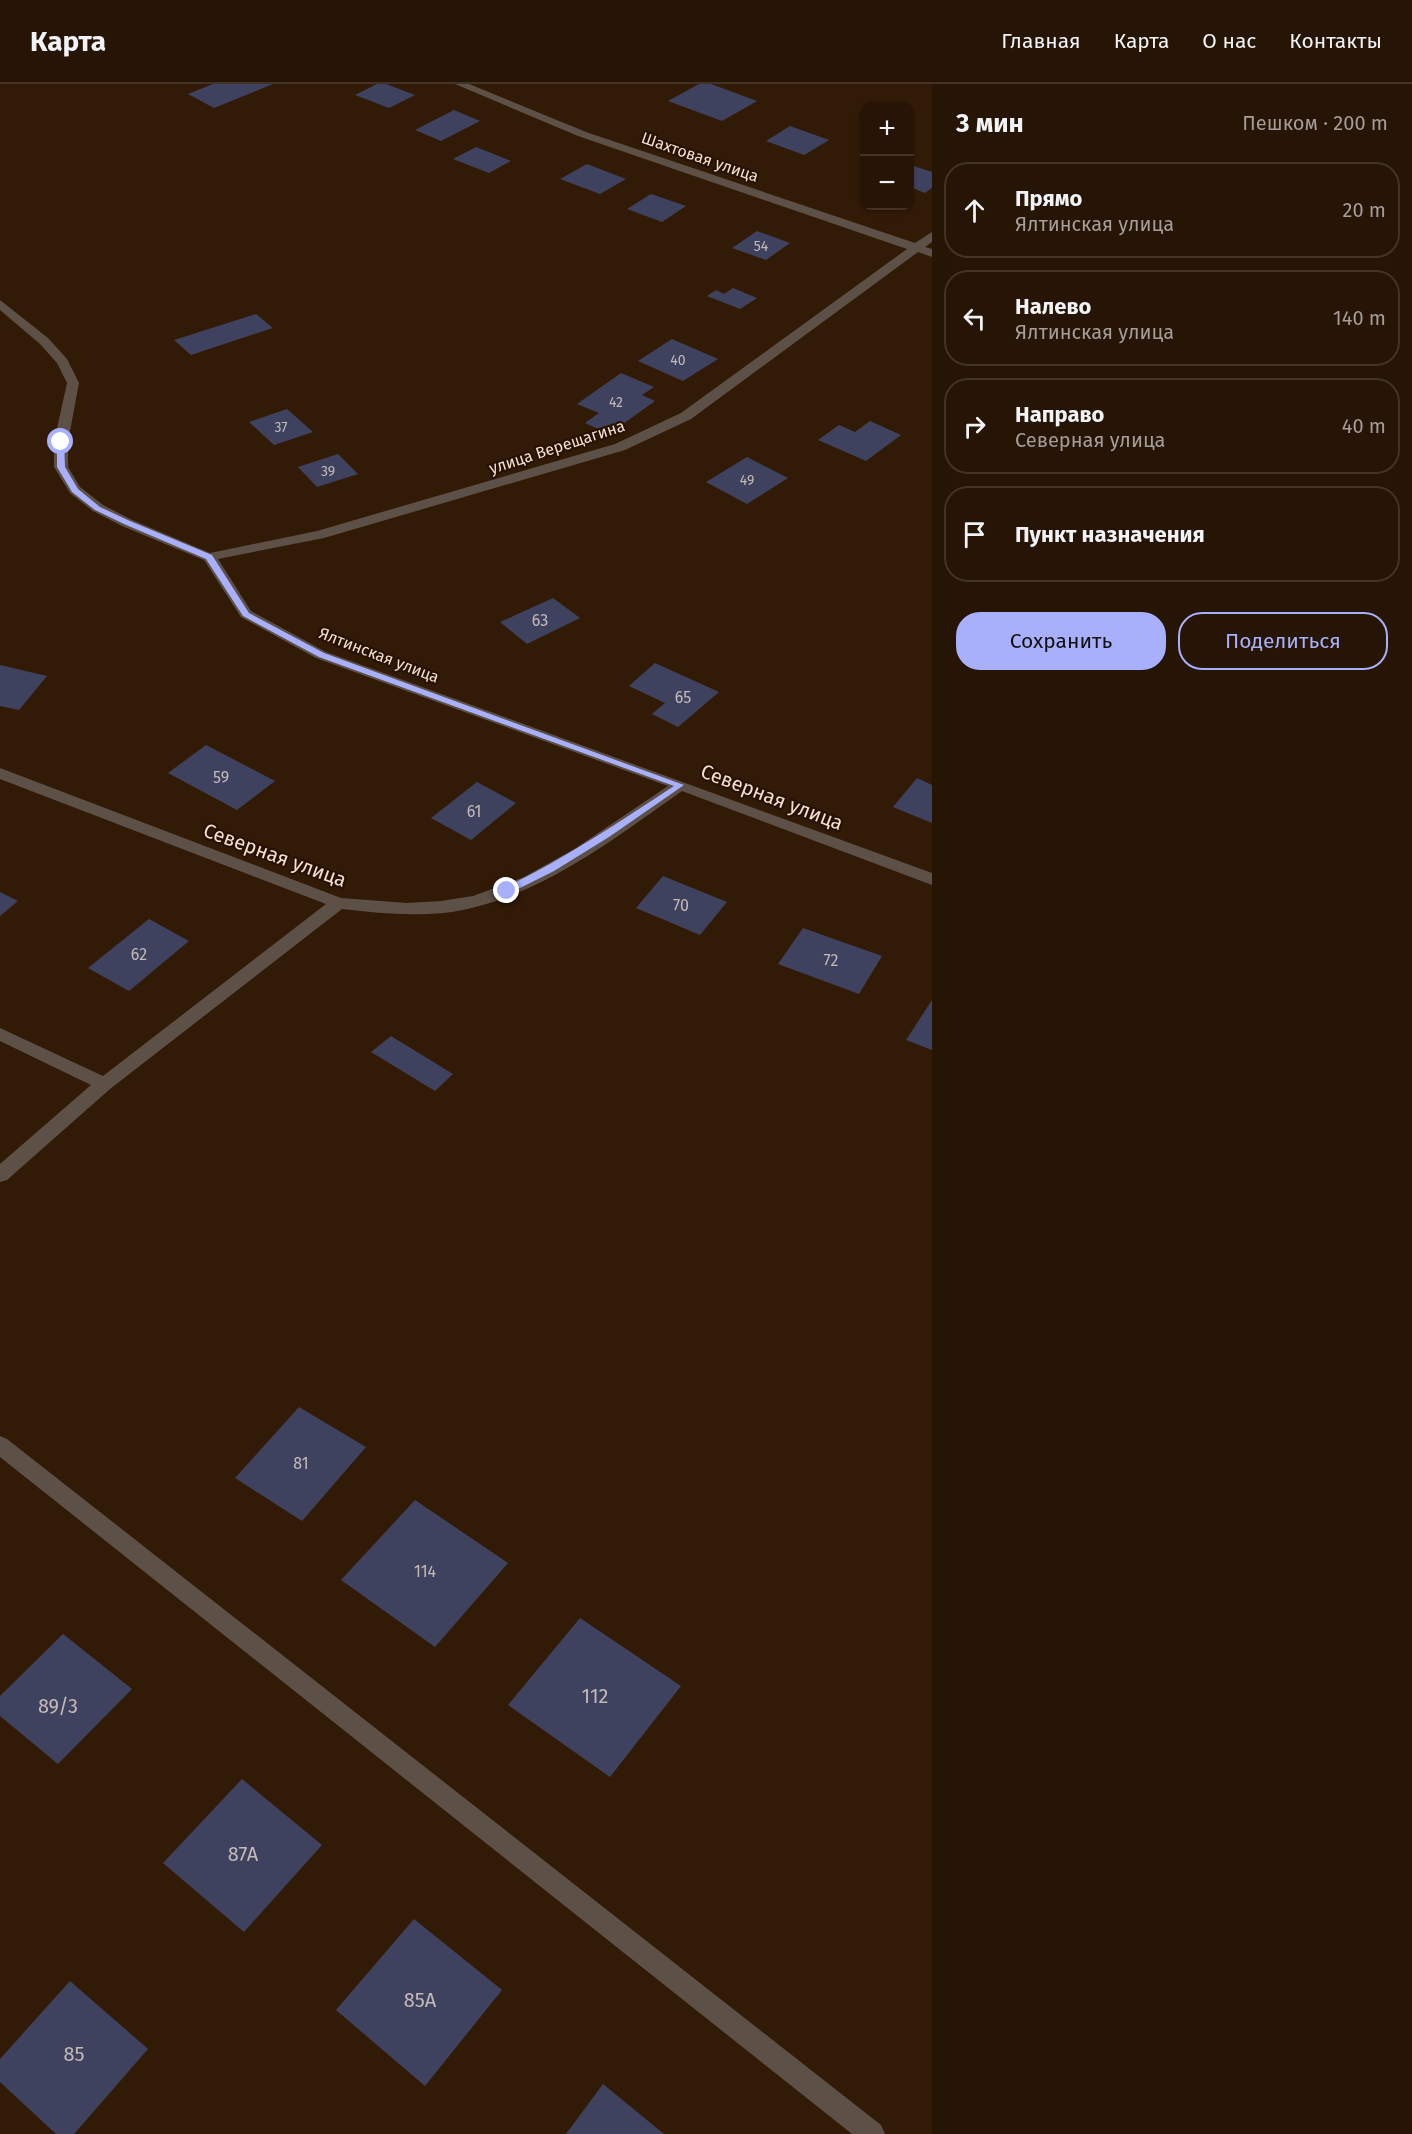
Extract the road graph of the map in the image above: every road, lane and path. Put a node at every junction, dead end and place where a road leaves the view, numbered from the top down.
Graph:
1 (460, 84) edge
2 (932, 236) edge
3 (914, 248) junction
4 (932, 254) edge
5 (0, 304) edge
6 (209, 557) junction
7 (0, 773) edge
8 (680, 785) junction
9 (932, 879) edge
10 (339, 903) junction
11 (0, 1034) edge
12 (104, 1084) junction
13 (0, 1175) edge
14 (0, 1445) edge
15 (872, 2134) edge

1 - 3 street, Шахтовая улица
2 - 3 street, улица Верещагина
3 - 4 street, Шахтовая улица
3 - 6 street, улица Верещагина
5 - 6 street
6 - 8 street, Ялтинская улица
7 - 10 street, Северная улица
8 - 9 street, Северная улица
8 - 10 street, Северная улица
10 - 12 street
11 - 12 street
12 - 13 street
14 - 15 street

